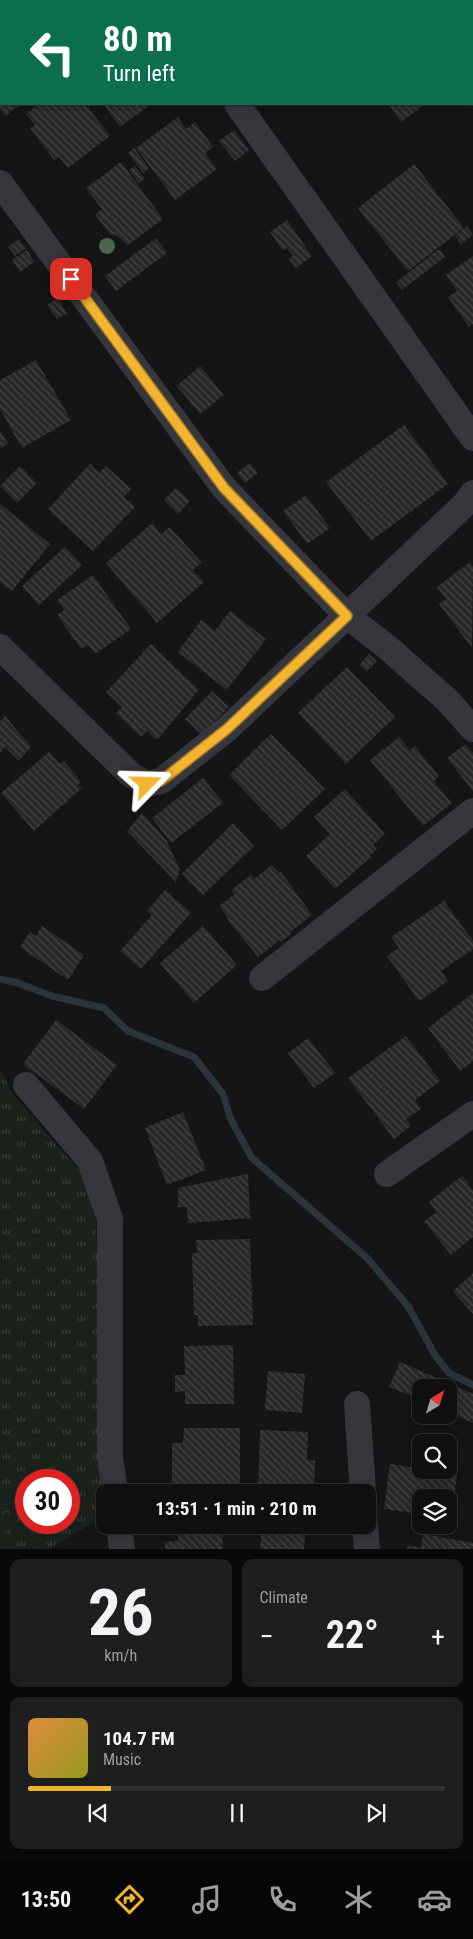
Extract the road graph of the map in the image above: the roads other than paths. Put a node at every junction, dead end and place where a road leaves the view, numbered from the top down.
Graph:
1 (238, 105) edge
2 (0, 183) edge
3 (473, 438) edge
4 (473, 493) edge
5 (347, 616) junction
6 (0, 647) edge
7 (473, 729) edge
8 (473, 810) edge
9 (262, 978) dead end
10 (26, 1086) dead end
11 (473, 1114) edge
12 (387, 1174) dead end
13 (357, 1404) dead end
14 (114, 1484) edge
15 (362, 1484) edge
16 (120, 1534) edge
17 (366, 1534) edge
18 (122, 1549) edge
19 (367, 1549) edge

1 - 3 street
2 - 5 street
4 - 5 street
5 - 6 street
5 - 7 street
8 - 9 street
10 - 14 street
11 - 12 street
13 - 15 street
16 - 18 street
17 - 19 street

